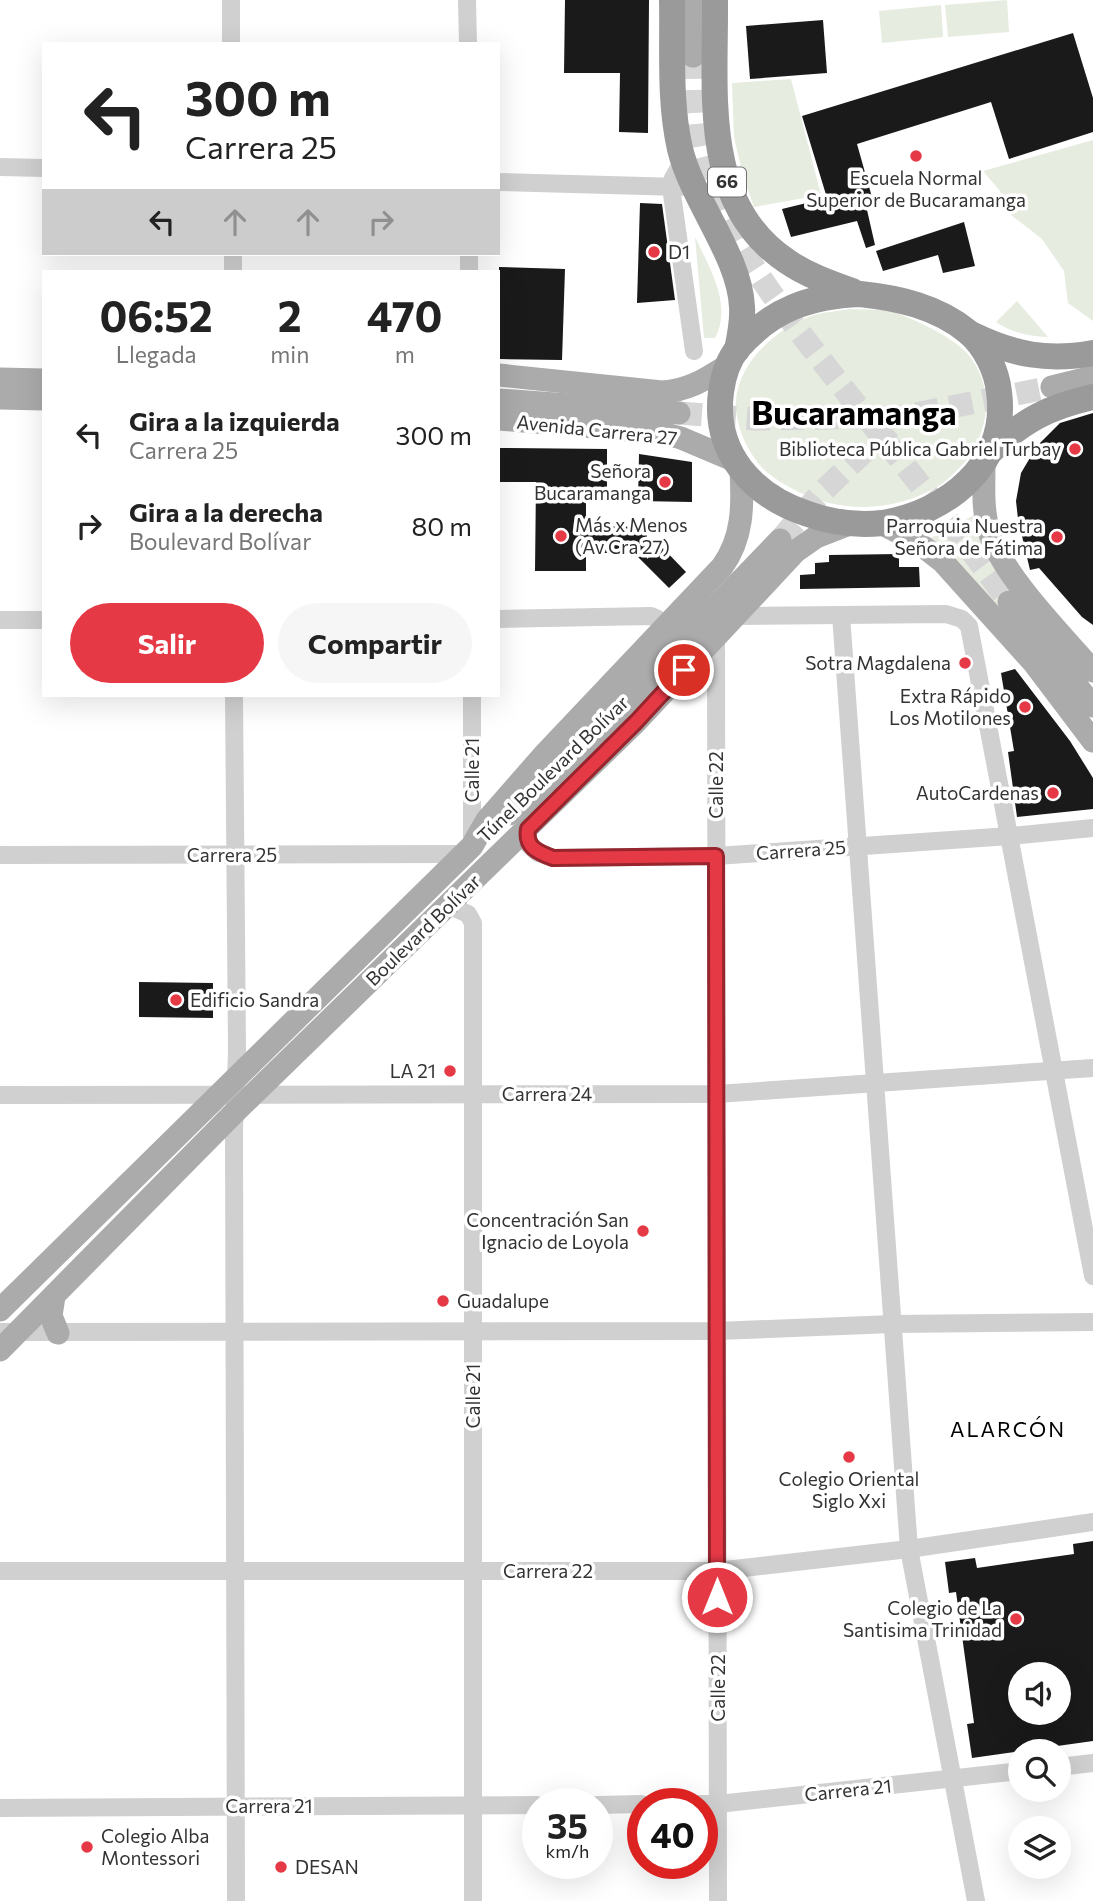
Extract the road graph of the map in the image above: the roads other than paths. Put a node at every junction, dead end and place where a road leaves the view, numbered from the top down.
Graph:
1 (231, 0) edge
2 (467, 0) edge
3 (672, 0) edge
4 (693, 0) edge
5 (715, 0) edge
6 (231, 42) edge
7 (468, 42) edge
8 (693, 56) tunnel mouth
9 (0, 167) edge
10 (42, 169) edge
11 (500, 181) edge
12 (682, 187) junction
13 (860, 294) junction
14 (971, 334) junction
15 (694, 351) dead end
16 (1093, 353) edge
17 (733, 357) junction
18 (500, 375) edge
19 (1093, 377) edge
20 (0, 379) edge
21 (42, 380) edge
22 (1052, 387) tunnel mouth
23 (1093, 397) edge
24 (0, 398) edge
25 (42, 399) edge
26 (500, 400) edge
27 (679, 413) tunnel mouth
28 (500, 419) edge
29 (987, 458) junction
30 (737, 465) junction
31 (852, 523) junction
32 (880, 523) junction
33 (780, 540) tunnel mouth
34 (1009, 603) tunnel mouth
35 (841, 615) junction
36 (734, 616) junction
37 (500, 619) edge
38 (0, 620) edge
39 (42, 620) edge
40 (665, 628) junction
41 (716, 636) junction
42 (1093, 671) edge
43 (234, 697) edge
44 (472, 697) edge
45 (1093, 706) edge
46 (1093, 741) edge
47 (1093, 828) edge
48 (528, 829) junction
49 (1010, 836) junction
50 (857, 846) junction
51 (468, 850) junction
52 (0, 855) edge
53 (235, 855) junction
54 (716, 856) junction
55 (448, 905) junction
56 (1093, 1068) edge
57 (1054, 1070) junction
58 (874, 1083) junction
59 (472, 1094) junction
60 (717, 1094) junction
61 (0, 1095) edge
62 (235, 1095) junction
63 (1093, 1276) edge
64 (54, 1296) junction
65 (0, 1311) edge
66 (1093, 1322) edge
67 (892, 1324) junction
68 (9, 1331) edge
69 (235, 1331) junction
70 (472, 1331) junction
71 (717, 1331) junction
72 (58, 1333) junction
73 (0, 1350) edge
74 (1093, 1522) edge
75 (909, 1549) junction
76 (0, 1571) edge
77 (236, 1571) junction
78 (473, 1571) junction
79 (717, 1571) junction
80 (1093, 1763) edge
81 (1071, 1766) edge
82 (1008, 1772) edge
83 (954, 1779) junction
84 (718, 1788) edge
85 (718, 1804) edge
86 (473, 1805) junction
87 (522, 1805) edge
88 (236, 1807) junction
89 (0, 1808) edge
90 (718, 1879) edge
91 (236, 1901) edge
92 (473, 1901) edge
93 (718, 1901) edge
94 (976, 1901) edge

1 - 6 street
2 - 7 street
3 - 12 highway, 66
4 - 8 main road
5 - 13 highway, 66
9 - 10 street
11 - 12 street
12 - 15 street
12 - 17 highway, 66
13 - 14 highway
13 - 17 highway
14 - 16 highway
14 - 29 highway
17 - 18 main road
17 - 30 highway
19 - 22 main road
20 - 21 main road
23 - 29 highway
24 - 25 main road
26 - 27 main road
28 - 30 main road, Avenida Carrera 27
29 - 32 highway
29 - 42 main road
30 - 31 highway
30 - 40 main road, Boulevard Bolívar
31 - 32 highway
31 - 36 main road, Boulevard Bolívar
32 - 46 main road
33 - 51 main road, Túnel Boulevard Bolívar
34 - 45 main road
35 - 36 street
35 - 49 street
35 - 50 street
36 - 41 main road, Boulevard Bolívar
37 - 40 street
38 - 39 street
40 - 51 main road, Boulevard Bolívar
41 - 48 main road, Boulevard Bolívar
41 - 54 street, Calle 22
43 - 53 street
44 - 51 street, Calle 21
47 - 49 street, Carrera 25
48 - 54 street, Carrera 25
48 - 55 main road, Boulevard Bolívar
49 - 50 street, Carrera 25
49 - 57 street
50 - 54 street, Carrera 25
50 - 58 street
51 - 53 street, Carrera 25
51 - 62 main road, Boulevard Bolívar
52 - 53 street, Carrera 25
53 - 62 street
54 - 60 street, Calle 22
55 - 59 street, Calle 21
55 - 62 main road, Boulevard Bolívar
56 - 57 street, Carrera 24
57 - 58 street, Carrera 24
57 - 63 street
58 - 60 street, Carrera 24
58 - 67 street
59 - 60 street, Carrera 24
59 - 62 street, Carrera 24
59 - 70 street, Calle 21
60 - 71 street, Calle 22
61 - 62 street, Carrera 24
62 - 64 main road, Boulevard Bolívar
62 - 65 main road, Boulevard Bolívar
62 - 69 street
64 - 68 main road, Boulevard Bolívar
64 - 72 main road
66 - 67 street
67 - 71 street
67 - 75 street
68 - 72 street
68 - 73 main road, Boulevard Bolívar
69 - 70 street
69 - 72 street
69 - 77 street
70 - 71 street
70 - 78 street, Calle 21
71 - 79 street, Calle 22
74 - 75 street, Carrera 22
75 - 79 street, Carrera 22
75 - 83 street
76 - 77 street, Carrera 22
77 - 78 street, Carrera 22
77 - 88 street
78 - 79 street, Carrera 22
78 - 86 street, Calle 21
79 - 84 street, Calle 22
80 - 81 street
82 - 83 street, Carrera 21
83 - 85 street, Carrera 21
83 - 94 street
86 - 87 street, Carrera 21
86 - 88 street, Carrera 21
86 - 92 street, Calle 21
88 - 89 street, Carrera 21
88 - 91 street
90 - 93 street, Calle 22

